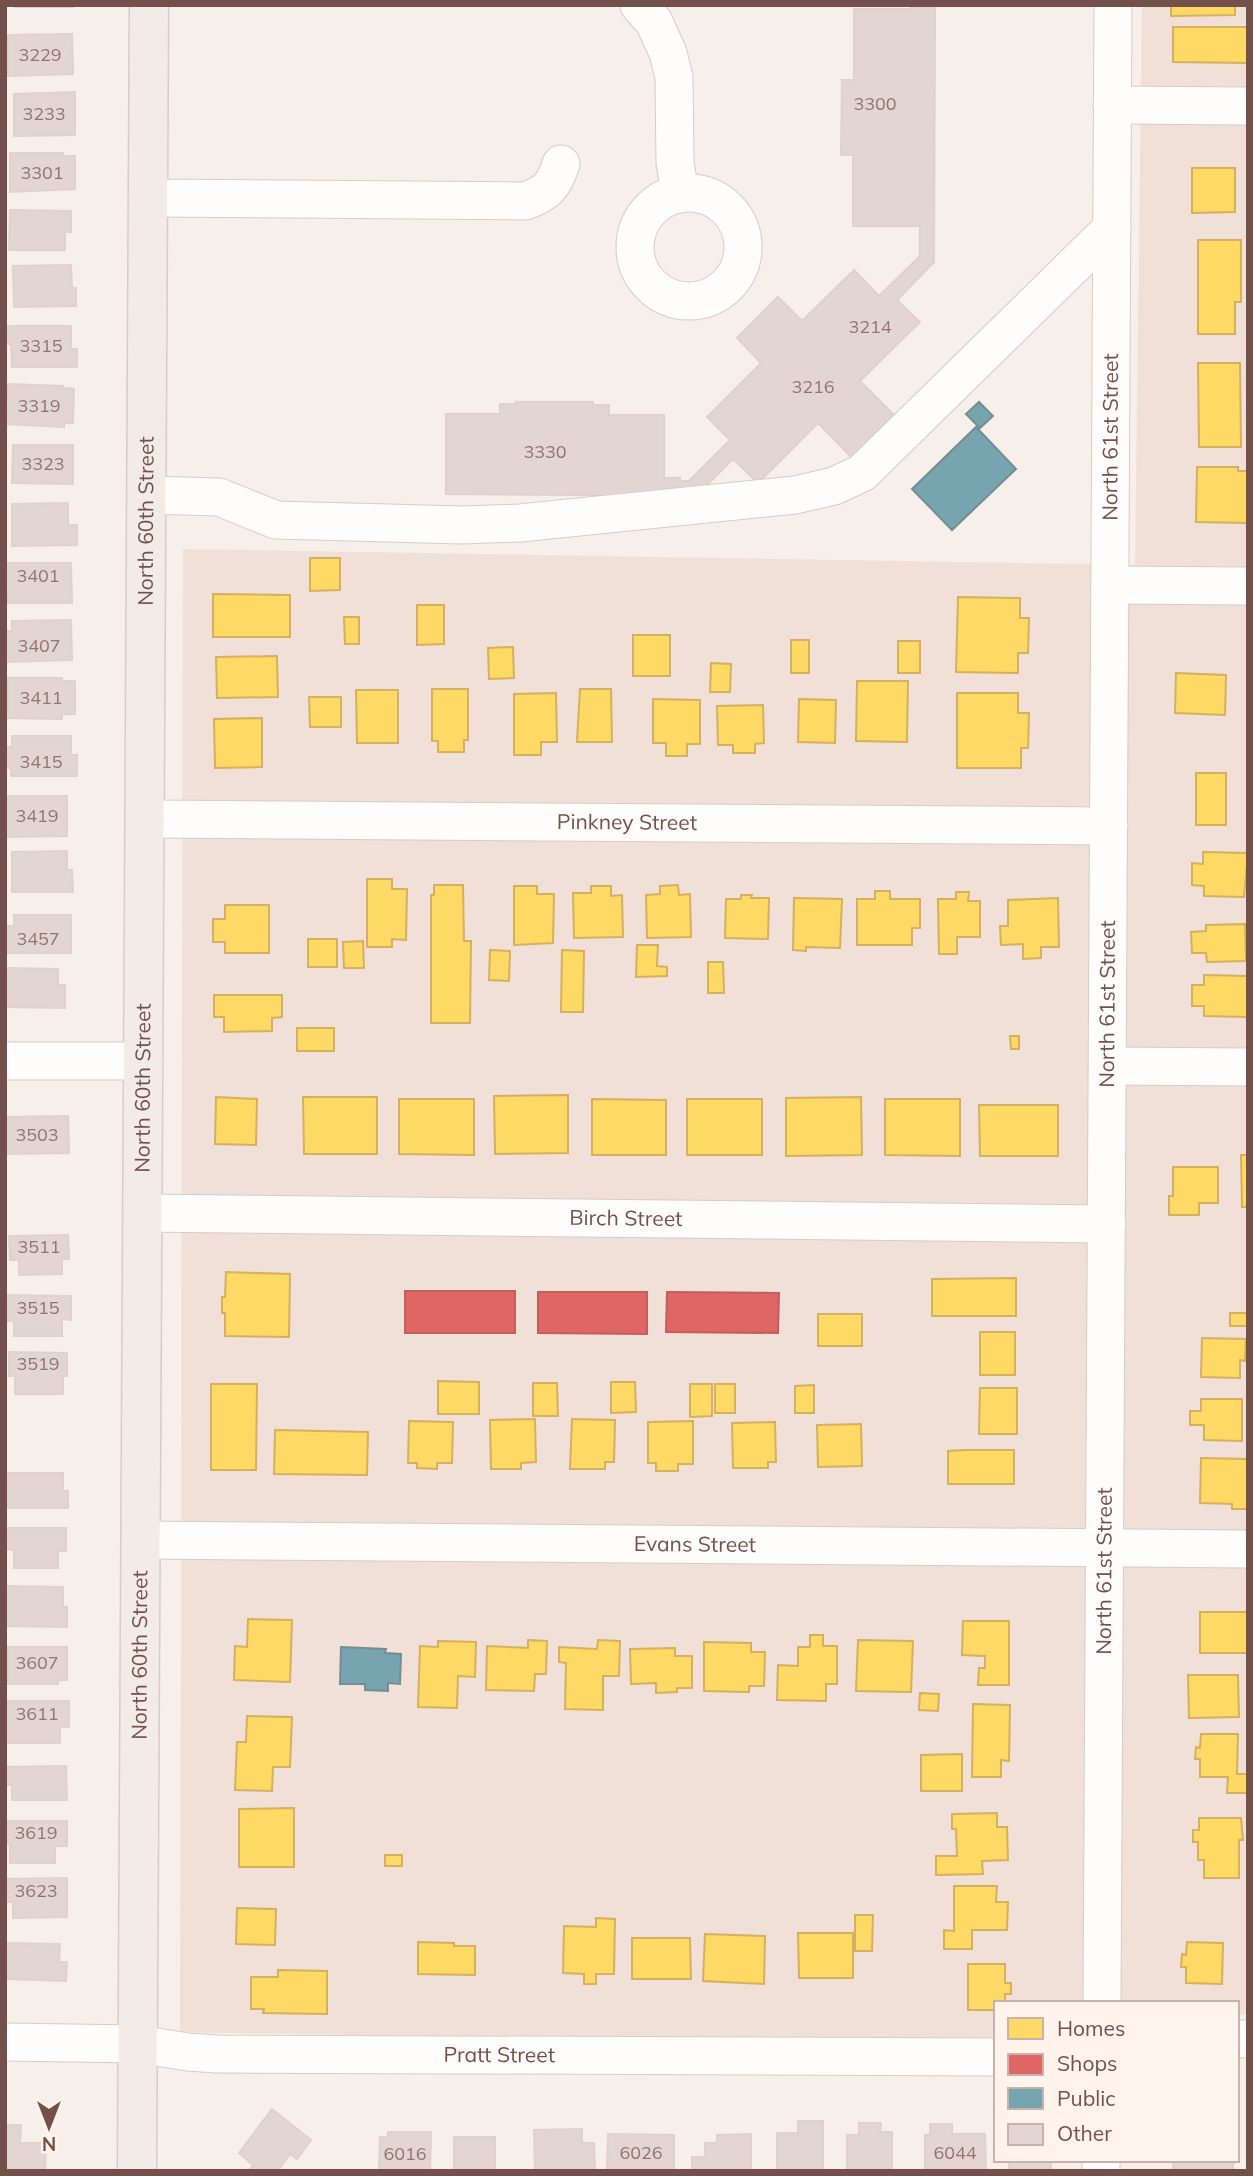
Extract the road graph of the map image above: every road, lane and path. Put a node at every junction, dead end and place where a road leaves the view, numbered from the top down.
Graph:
1 (149, 5) edge
2 (1112, 5) edge
3 (652, 8) edge
4 (1112, 105) junction
5 (1248, 106) edge
6 (561, 164) dead end
7 (680, 193) dead end
8 (148, 198) junction
9 (1112, 228) junction
10 (147, 495) junction
11 (1110, 585) junction
12 (1248, 586) edge
13 (146, 819) junction
14 (1109, 826) junction
15 (5, 1061) edge
16 (144, 1061) junction
17 (1108, 1066) junction
18 (1248, 1067) edge
19 (143, 1213) junction
20 (1107, 1224) junction
21 (142, 1540) junction
22 (1105, 1548) junction
23 (1248, 1549) edge
24 (1102, 2001) edge
25 (5, 2042) edge
26 (138, 2044) junction
27 (994, 2057) edge
28 (137, 2171) edge

1 - 8 main road, North 60th Street
2 - 4 street, North 61st Street
3 - 7 street
4 - 5 street
4 - 9 street, North 61st Street
6 - 8 street
8 - 10 main road, North 60th Street
9 - 10 street
9 - 11 street, North 61st Street
10 - 13 main road, North 60th Street
11 - 12 street
11 - 14 street, North 61st Street
13 - 14 street, Pinkney Street
13 - 16 main road, North 60th Street
14 - 17 street, North 61st Street
15 - 16 street
16 - 19 main road, North 60th Street
17 - 18 street
17 - 20 street, North 61st Street
19 - 20 street, Birch Street
19 - 21 main road, North 60th Street
20 - 22 street, North 61st Street
21 - 22 street, Evans Street
21 - 26 main road, North 60th Street
22 - 23 street, Evans Street
22 - 24 street, North 61st Street
25 - 26 street, Pratt Street
26 - 27 street, Pratt Street
26 - 28 main road, North 60th Street

